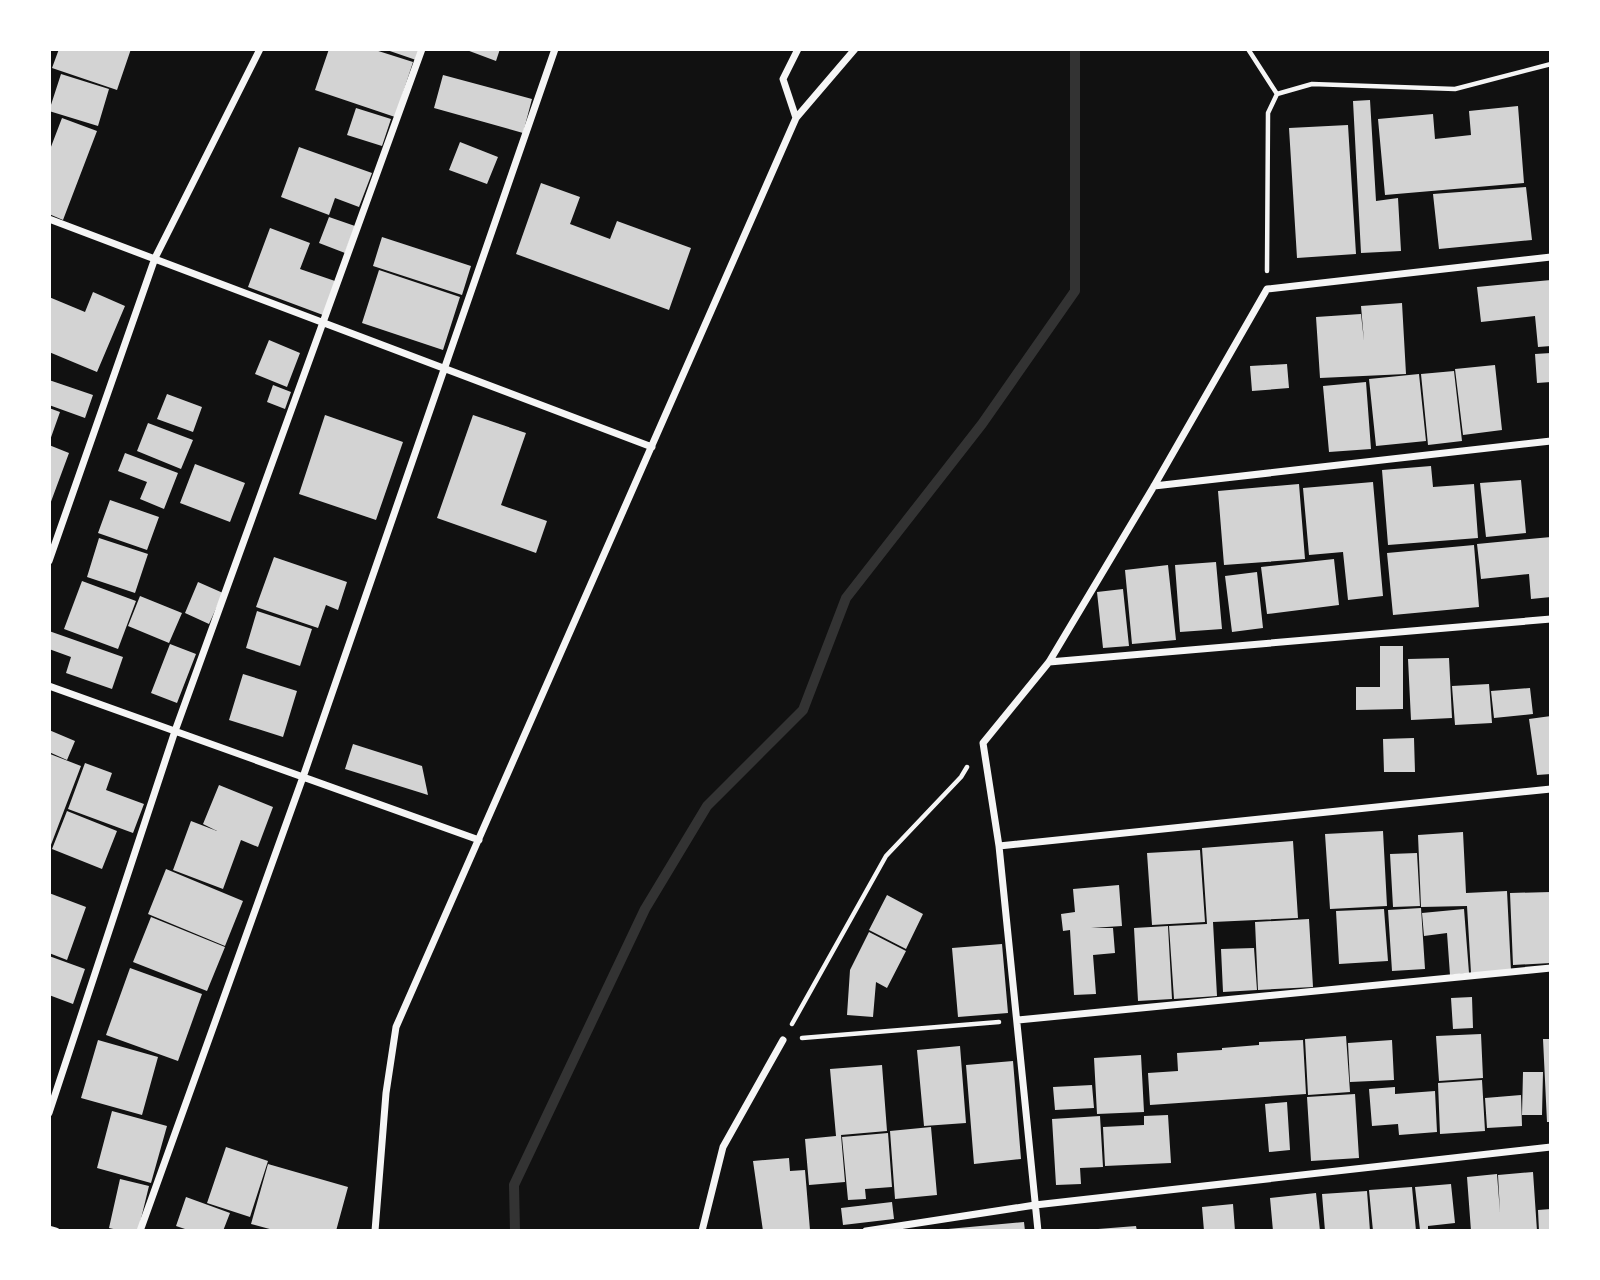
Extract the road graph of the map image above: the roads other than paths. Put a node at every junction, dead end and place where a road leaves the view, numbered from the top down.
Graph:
1 (260, 49) edge
2 (422, 49) edge
3 (555, 49) edge
4 (798, 49) edge
5 (855, 49) edge
6 (796, 118) junction
7 (49, 219) edge
8 (1551, 257) edge
9 (155, 258) junction
10 (323, 322) junction
11 (444, 368) junction
12 (1551, 441) edge
13 (652, 447) junction
14 (1154, 486) junction
15 (49, 561) edge
16 (1551, 619) edge
17 (1049, 662) junction
18 (49, 686) edge
19 (175, 731) junction
20 (303, 777) junction
21 (1551, 789) edge
22 (479, 840) junction
23 (999, 846) junction
24 (1551, 968) edge
25 (1018, 1020) junction
26 (783, 1040) road end
27 (49, 1113) edge
28 (1551, 1147) edge
29 (1035, 1205) junction
30 (49, 1229) edge
31 (56, 1231) edge
32 (140, 1231) edge
33 (375, 1231) edge
34 (702, 1231) edge
35 (866, 1231) edge
36 (1038, 1231) edge

1 - 9 street
2 - 10 street
3 - 11 street
4 - 6 street
5 - 6 street
6 - 13 street
7 - 9 street
8 - 14 street
9 - 10 street
9 - 15 street
10 - 11 street
10 - 19 street
11 - 13 street
11 - 20 street
12 - 14 street
13 - 22 street
14 - 17 street
16 - 17 street
17 - 23 street
18 - 19 street
19 - 20 street
19 - 27 street
20 - 22 street
20 - 32 street
21 - 23 street
22 - 33 street
23 - 25 street
24 - 25 street
25 - 29 street
26 - 34 street
28 - 29 street
29 - 35 street
29 - 36 street
30 - 31 street

